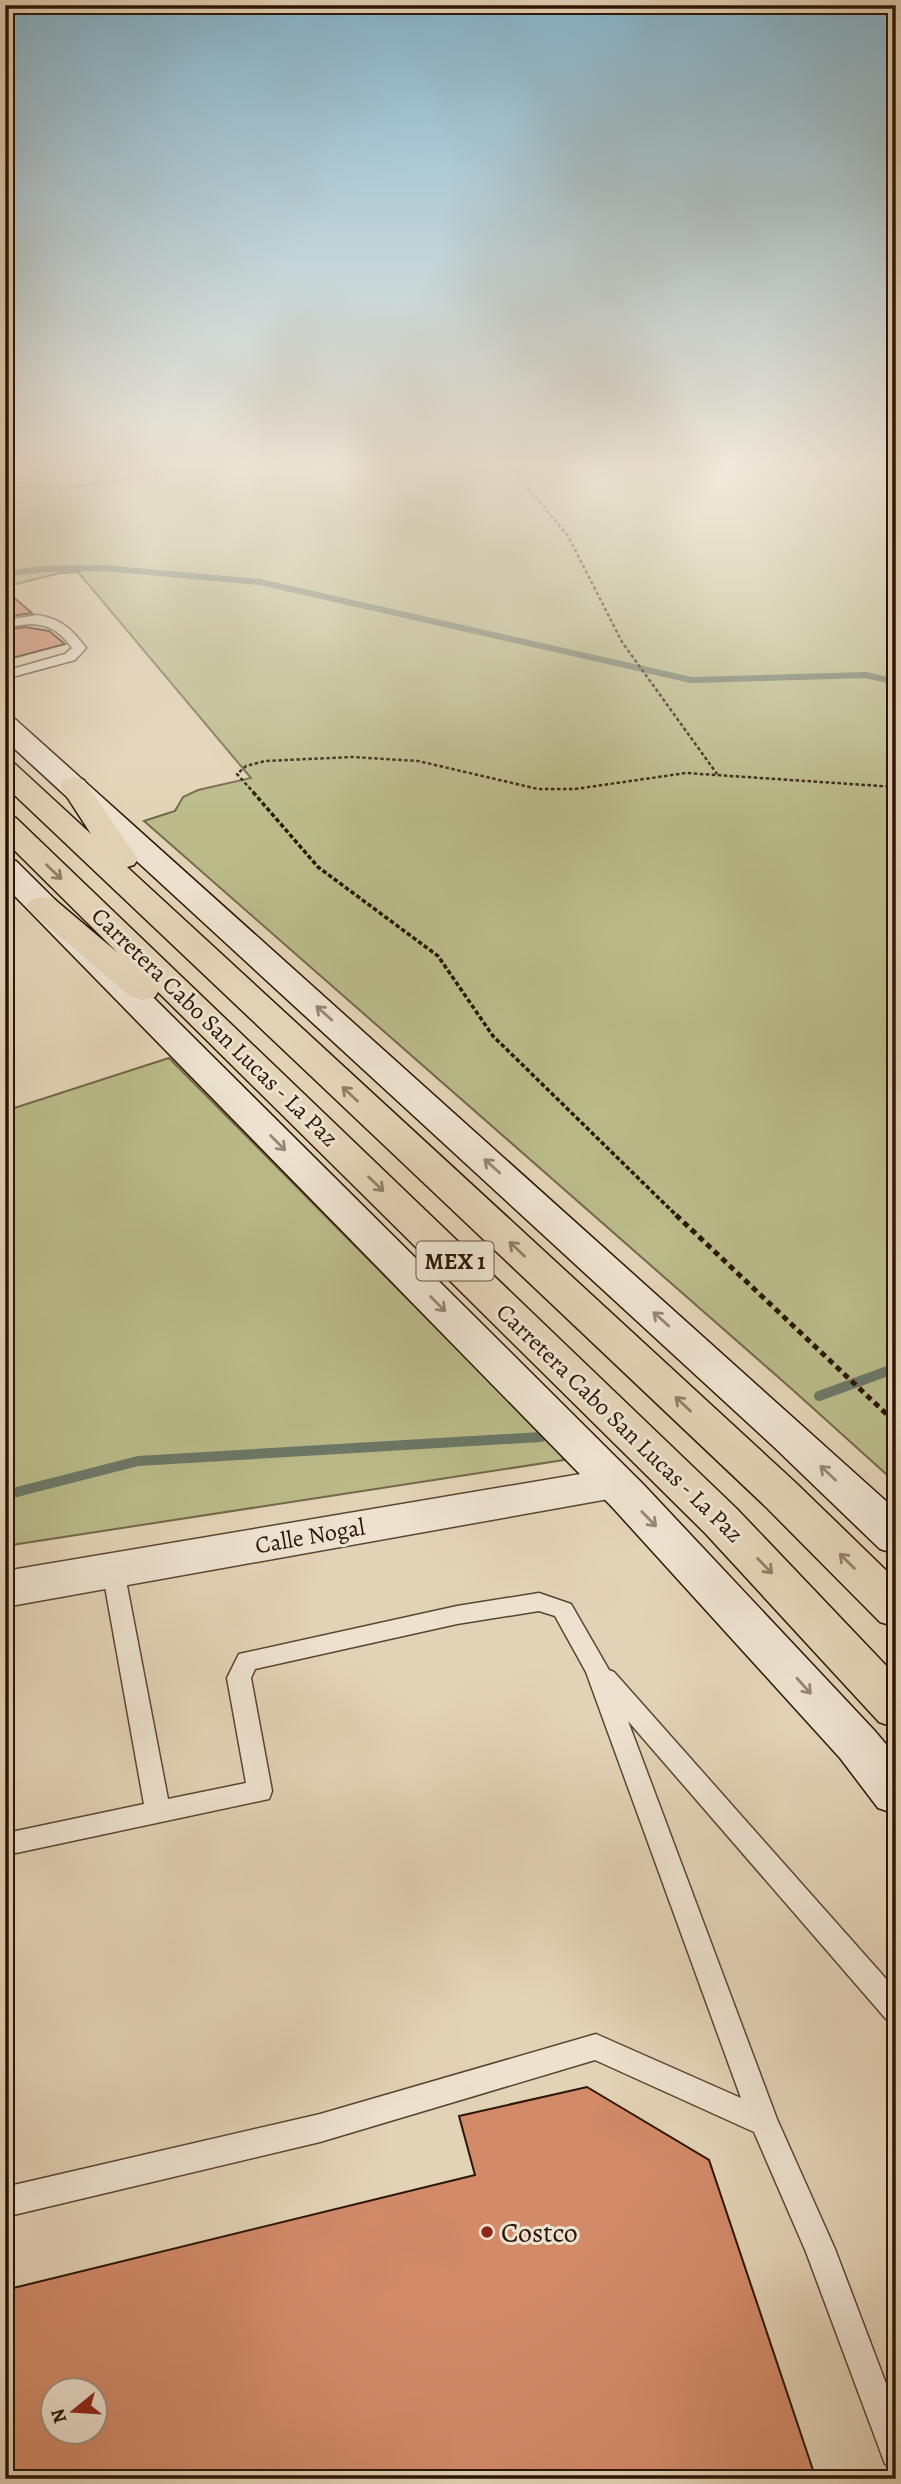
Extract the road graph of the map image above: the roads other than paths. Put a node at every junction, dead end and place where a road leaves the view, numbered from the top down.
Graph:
1 (5, 624) edge
2 (5, 675) edge
3 (5, 725) edge
4 (5, 770) edge
5 (74, 786) junction
6 (5, 824) edge
7 (5, 868) edge
8 (43, 906) junction
9 (190, 945) junction
10 (346, 1154) junction
11 (616, 1484) junction
12 (896, 1537) edge
13 (113, 1570) junction
14 (5, 1589) edge
15 (896, 1609) edge
16 (597, 1670) junction
17 (896, 1708) edge
18 (896, 1793) edge
19 (158, 1812) junction
20 (16, 1842) dead end
21 (896, 2010) edge
22 (764, 2123) junction
23 (5, 2202) edge
24 (896, 2453) edge

1 - 2 lane
3 - 5 main road
4 - 9 highway, Carretera Cabo San Lucas - La Paz / MEX 1
5 - 9 highway
12 -> 5 main road
6 -> 10 highway, Carretera Cabo San Lucas - La Paz / MEX 1
7 - 8 main road
8 - 10 highway
8 -> 11 main road
15 -> 9 highway, Carretera Cabo San Lucas - La Paz / MEX 1
10 -> 17 highway, Carretera Cabo San Lucas - La Paz / MEX 1
11 - 13 main road, Calle Nogal
11 -> 18 main road
13 - 14 main road, Calle Nogal
13 - 19 lane
16 - 19 lane
16 - 21 lane
16 - 22 lane
19 - 20 lane
22 - 23 lane
22 - 24 lane

